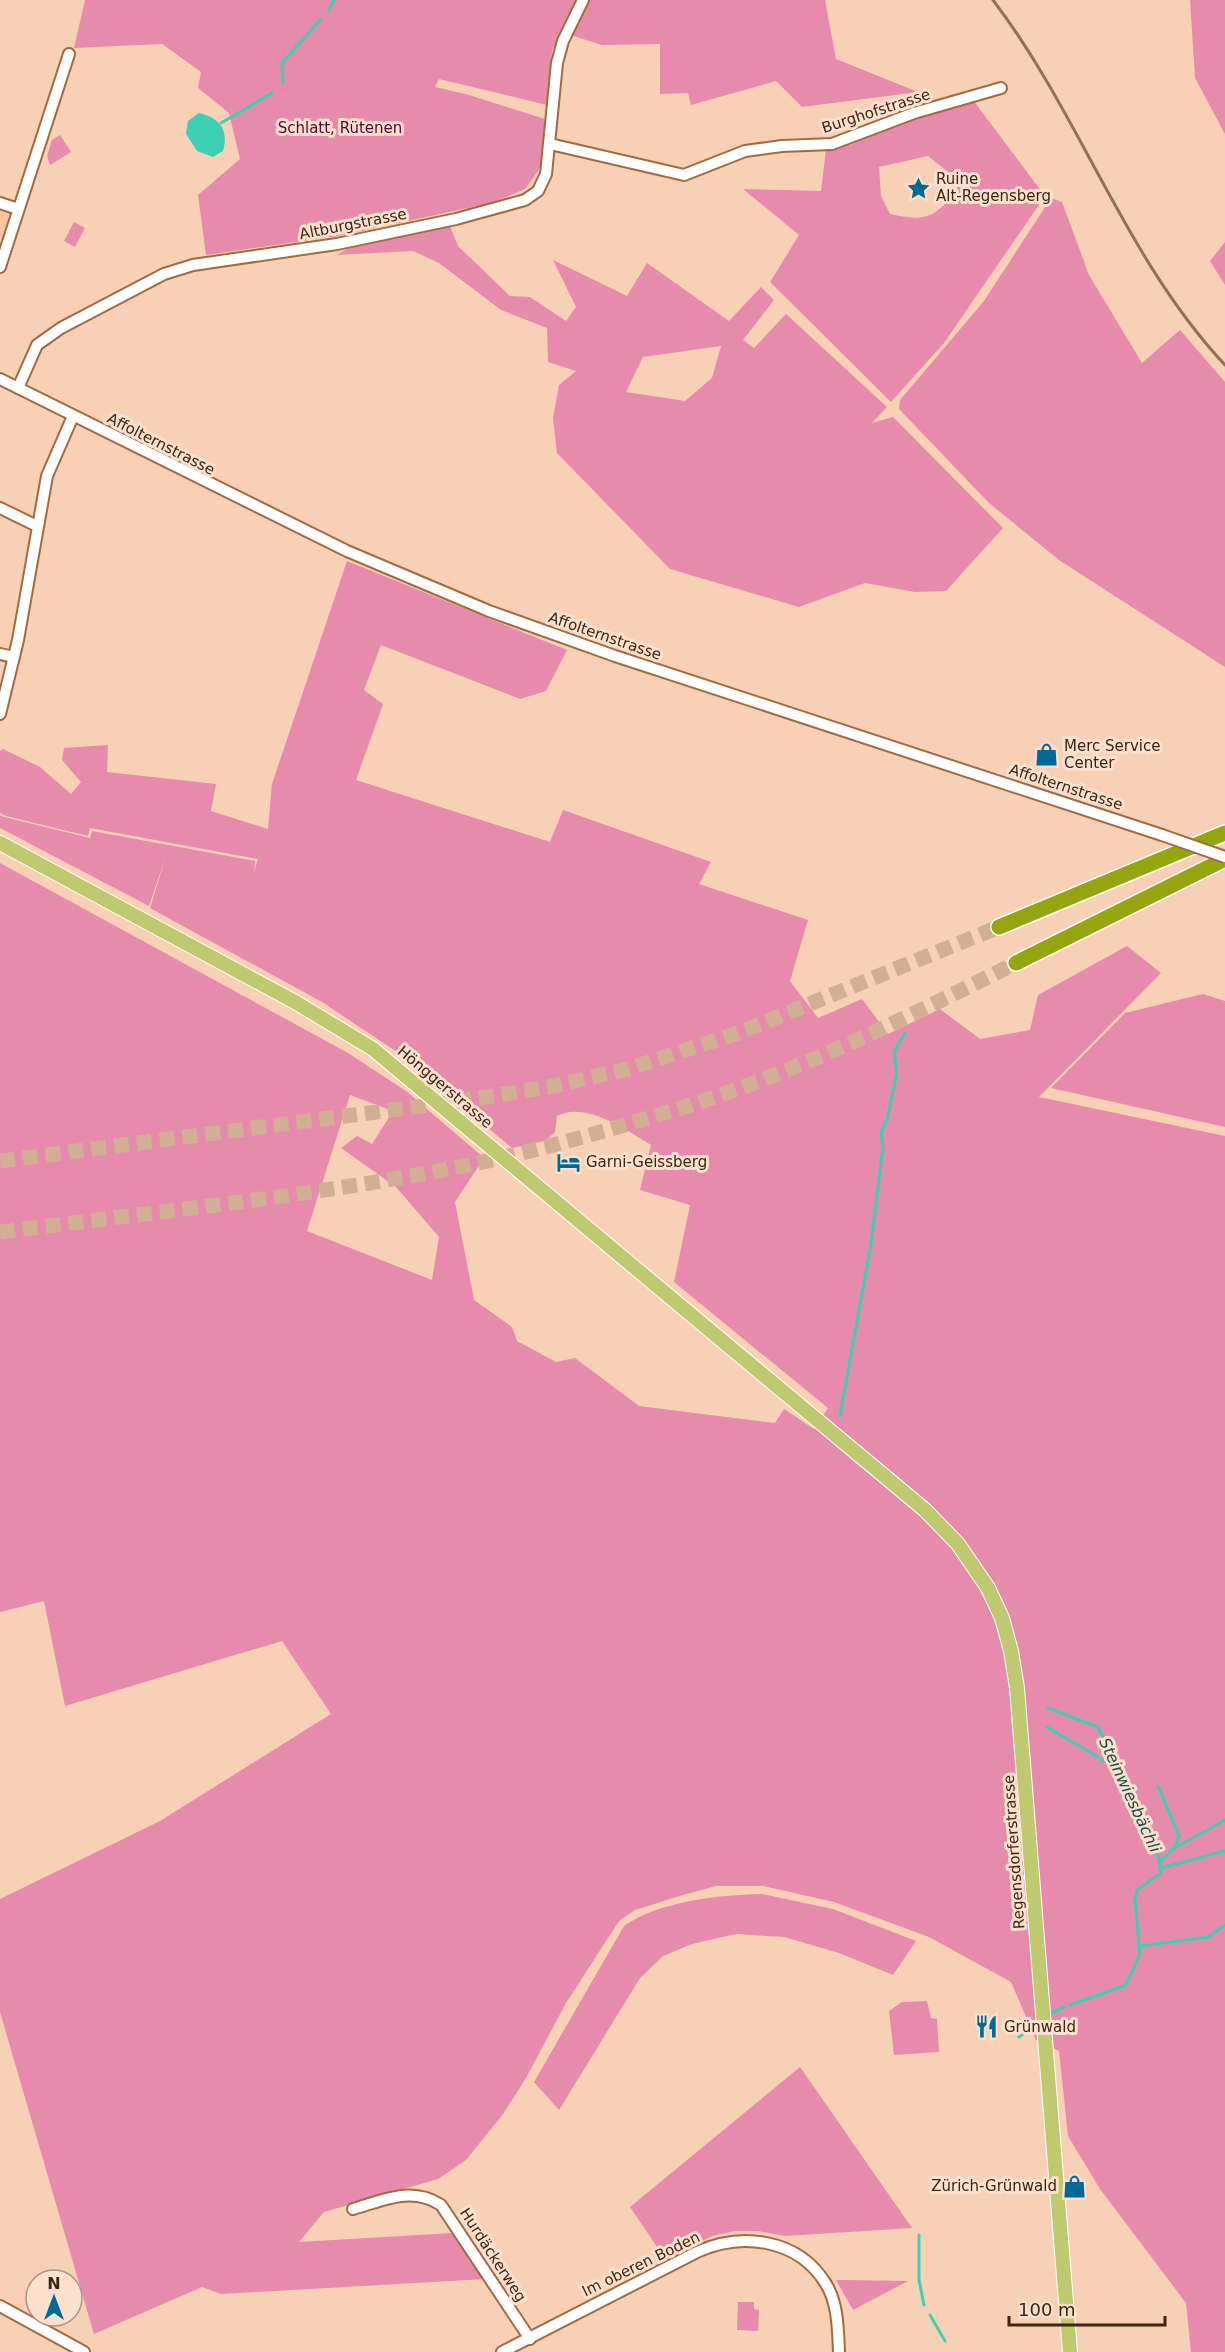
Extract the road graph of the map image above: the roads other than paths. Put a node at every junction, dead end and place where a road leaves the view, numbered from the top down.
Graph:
1 (583, 0) edge
2 (69, 54) dead end
3 (1001, 88) dead end
4 (550, 144) junction
5 (0, 203) edge
6 (18, 209) junction
7 (0, 267) edge
8 (0, 379) edge
9 (18, 388) junction
10 (73, 416) junction
11 (0, 508) edge
12 (37, 526) junction
13 (0, 654) edge
14 (14, 657) junction
15 (0, 714) edge
16 (1225, 833) edge
17 (0, 843) edge
18 (1225, 858) edge
19 (999, 927) tunnel mouth
20 (1016, 963) tunnel mouth
21 (823, 1423) joint
22 (353, 2209) dead end
23 (0, 2306) edge
24 (530, 2339) junction
25 (84, 2352) edge
26 (502, 2352) edge
27 (839, 2352) edge
28 (1070, 2352) edge

1 - 4 street, Altburgstrasse
2 - 6 street
3 - 4 street, Burghofstrasse
4 - 9 street, Altburgstrasse
5 - 6 street
6 - 7 street
8 - 9 street, Affolternstrasse
9 - 10 street, Affolternstrasse
10 - 12 street
10 - 18 street, Affolternstrasse, bridge
11 - 12 street
12 - 14 street
13 - 14 street
14 - 15 street
16 - 19 highway
17 - 21 main road, Hönggerstrasse
18 - 20 highway
21 - 28 main road, Regensdorferstrasse
22 - 24 street, Hurdäckerweg
23 - 25 street
24 - 26 street, Im oberen Boden
24 - 27 street, Im oberen Boden

